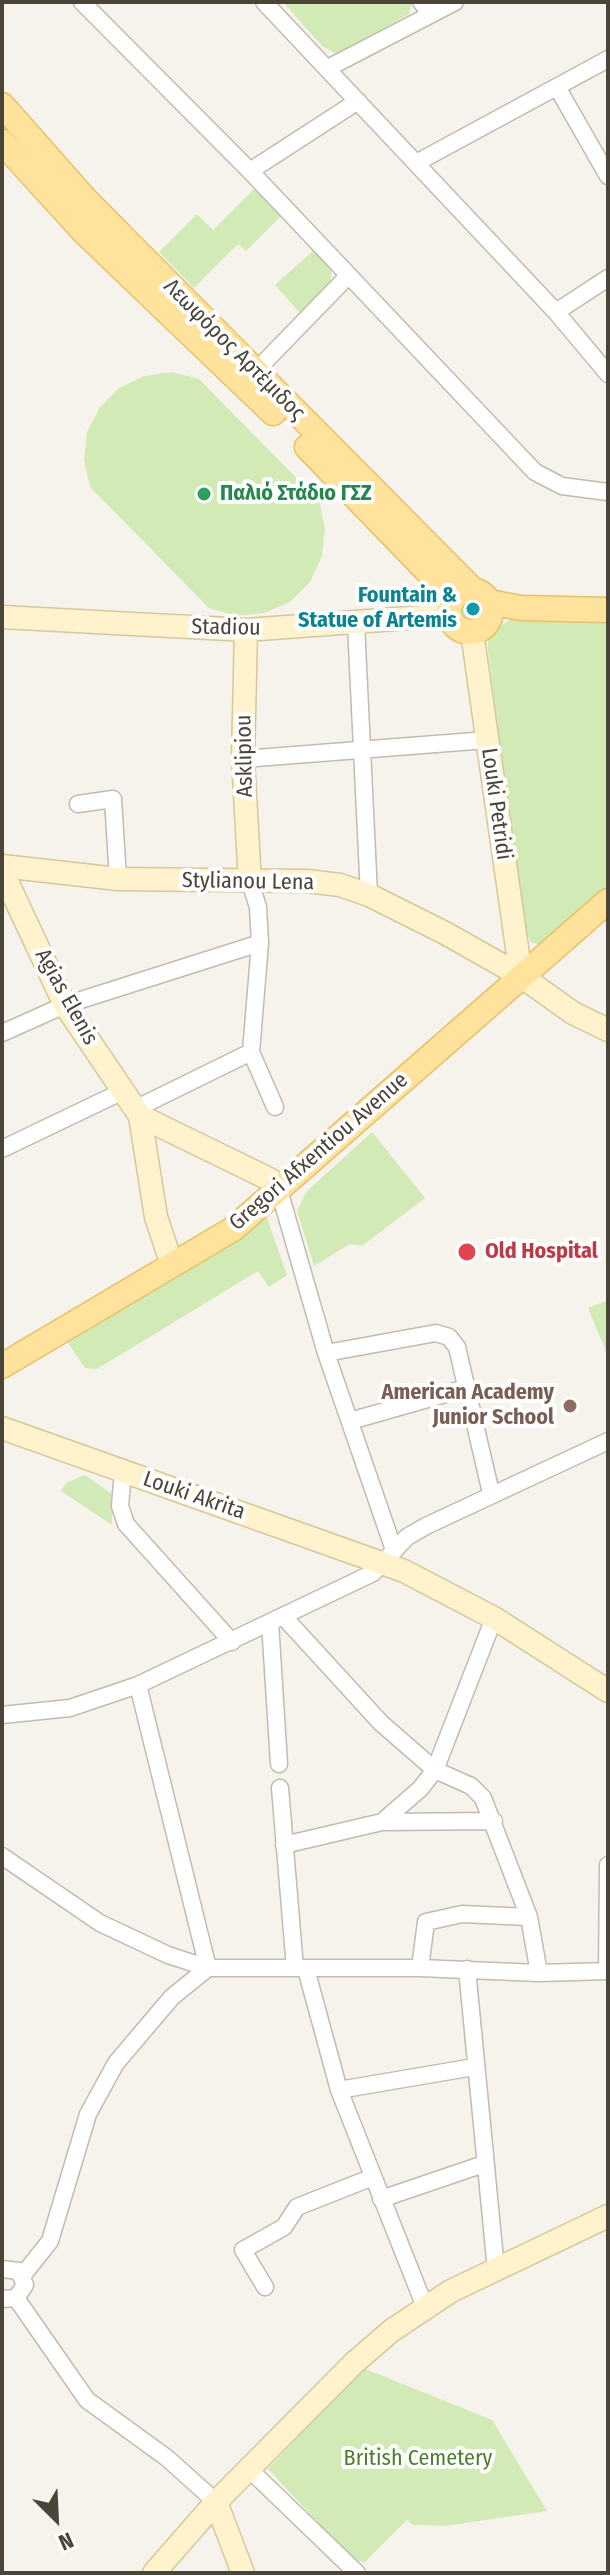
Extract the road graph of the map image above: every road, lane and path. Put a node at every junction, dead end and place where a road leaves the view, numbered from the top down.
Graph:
1 (82, 2) edge
2 (264, 2) edge
3 (455, 2) edge
4 (426, 8) edge
5 (608, 59) edge
6 (328, 68) junction
7 (557, 87) junction
8 (358, 101) junction
9 (2, 105) edge
10 (2, 142) edge
11 (416, 163) junction
12 (250, 171) junction
13 (608, 176) edge
14 (348, 276) junction
15 (608, 278) edge
16 (556, 312) junction
17 (608, 374) edge
18 (249, 378) junction
19 (608, 492) edge
20 (484, 602) junction
21 (450, 610) junction
22 (608, 610) edge
23 (2, 617) edge
24 (356, 624) junction
25 (246, 630) junction
26 (472, 632) junction
27 (487, 740) junction
28 (361, 748) junction
29 (243, 759) junction
30 (78, 804) dead end
31 (2, 869) edge
32 (118, 879) junction
33 (250, 882) junction
34 (369, 895) junction
35 (608, 901) edge
36 (260, 943) junction
37 (521, 976) junction
38 (65, 1005) junction
39 (608, 1030) edge
40 (2, 1033) edge
41 (251, 1052) junction
42 (132, 1106) junction
43 (275, 1107) dead end
44 (2, 1149) edge
45 (279, 1190) junction
46 (172, 1265) junction
47 (326, 1353) junction
48 (2, 1366) edge
49 (466, 1388) junction
50 (350, 1421) junction
51 (2, 1428) edge
52 (608, 1441) edge
53 (123, 1471) junction
54 (491, 1493) junction
55 (390, 1557) junction
56 (494, 1618) junction
57 (276, 1619) junction
58 (232, 1642) junction
59 (138, 1685) junction
60 (608, 1691) edge
61 (2, 1715) edge
62 (279, 1764) dead end
63 (435, 1770) junction
64 (280, 1788) dead end
65 (494, 1821) junction
66 (382, 1822) junction
67 (284, 1845) junction
68 (2, 1856) edge
69 (608, 1865) edge
70 (529, 1917) junction
71 (208, 1968) junction
72 (300, 1968) junction
73 (420, 1968) junction
74 (467, 1969) junction
75 (607, 1971) edge
76 (539, 1973) junction
77 (474, 2067) junction
78 (339, 2090) junction
79 (484, 2164) junction
80 (373, 2177) junction
81 (381, 2199) junction
82 (608, 2216) edge
83 (2, 2269) edge
84 (496, 2270) junction
85 (23, 2275) junction
86 (265, 2287) dead end
87 (9, 2298) edge
88 (425, 2307) junction
89 (249, 2469) junction
90 (216, 2502) junction
91 (154, 2573) edge
92 (243, 2573) edge
93 (357, 2573) edge

1 - 12 street
2 - 6 street
3 - 4 street
4 - 6 street
5 - 7 street
6 - 8 street
7 - 11 street
7 - 13 street
8 - 11 street
8 - 12 street
9 - 18 main road, Λεωφόρος Αρτέμιδος
10 - 18 main road, Λεωφόρος Αρτέμιδος
11 - 16 street
12 - 14 street
14 - 18 street
14 - 19 street
15 - 16 street
16 - 17 street
18 - 20 main road, Λεωφόρος Αρτέμιδος
18 - 21 main road, Λεωφόρος Αρτέμιδος
20 - 21 main road
20 - 22 main road
20 - 26 main road
21 - 24 street, Stadiou
21 - 26 main road
23 - 25 street, Stadiou
24 - 25 street, Stadiou
24 - 28 street
25 - 29 street, Asklipiou
26 - 27 street, Louki Petridi
27 - 28 street
27 - 37 street, Louki Petridi
28 - 29 street
28 - 34 street
29 - 33 street, Asklipiou
30 - 32 street
31 - 32 street, Stylianou Lena
31 - 38 street, Agias Elenis
32 - 33 street, Stylianou Lena
33 - 34 street, Stylianou Lena
33 - 36 street
34 - 37 street, Stylianou Lena
35 - 37 main road, Gregori Afxentiou Avenue
36 - 38 street
36 - 41 street
37 - 39 street, Stylianou Lena
37 - 45 main road, Gregori Afxentiou Avenue
38 - 40 street
38 - 42 street, Agias Elenis
41 - 42 street
41 - 43 street
42 - 44 street
42 - 45 street
42 - 46 street, Agias Elenis
45 - 46 main road, Gregori Afxentiou Avenue
45 - 47 street
46 - 48 main road, Gregori Afxentiou Avenue
47 - 49 street
47 - 50 street
49 - 50 street
49 - 54 street
50 - 55 street
51 - 53 street, Louki Akrita
52 - 54 street
53 - 55 street, Louki Akrita
53 - 58 street
54 - 55 street
55 - 56 street, Louki Akrita
55 - 57 street
56 - 60 street, Louki Akrita
56 - 63 street
57 - 58 street
57 - 62 street
57 - 63 street
58 - 59 street
59 - 61 street
59 - 71 street
63 - 65 street
63 - 66 street
64 - 67 street
65 - 66 street
65 - 70 street
66 - 67 street
67 - 72 street
68 - 71 street
69 - 75 street
70 - 73 street
70 - 76 street
71 - 72 street
71 - 85 street
72 - 73 street
72 - 78 street
73 - 74 street
74 - 76 street
74 - 77 street
75 - 76 street
77 - 78 street
77 - 79 street
78 - 80 street
79 - 81 street
79 - 84 street
80 - 81 street
80 - 86 street
81 - 88 street
82 - 84 street
83 - 85 street
84 - 88 street
85 - 87 street
87 - 90 street
88 - 89 street
89 - 90 street
89 - 93 street
90 - 91 street
90 - 92 street

